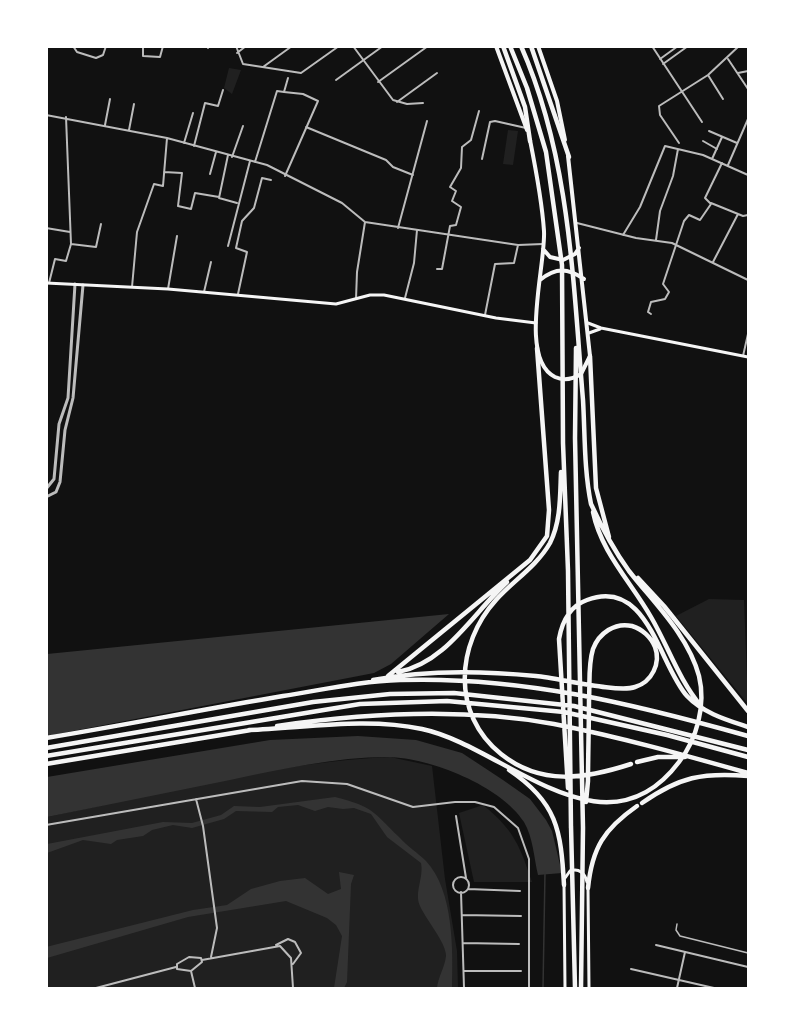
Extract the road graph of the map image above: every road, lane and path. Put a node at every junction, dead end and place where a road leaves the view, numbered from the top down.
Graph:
1 (74, 46) edge
2 (106, 46) edge
3 (143, 46) edge
4 (163, 46) edge
5 (236, 46) edge
6 (246, 46) edge
7 (292, 46) edge
8 (339, 46) edge
9 (353, 46) edge
10 (383, 46) edge
11 (428, 46) edge
12 (496, 46) edge
13 (503, 46) edge
14 (510, 46) edge
15 (521, 46) edge
16 (531, 46) edge
17 (538, 46) edge
18 (651, 46) edge
19 (678, 46) edge
20 (688, 46) edge
21 (740, 46) edge
22 (237, 53) junction
23 (660, 59) junction
24 (728, 59) junction
25 (363, 61) junction
26 (663, 64) junction
27 (262, 67) junction
28 (748, 71) edge
29 (437, 73) dead end
30 (738, 73) junction
31 (708, 75) junction
32 (288, 78) dead end
33 (336, 80) dead end
34 (378, 82) junction
35 (748, 89) edge
36 (223, 90) dead end
37 (681, 91) junction
38 (284, 92) junction
39 (110, 99) dead end
40 (723, 99) dead end
41 (397, 102) junction
42 (423, 103) dead end
43 (134, 104) dead end
44 (479, 111) dead end
45 (193, 113) dead end
46 (46, 115) edge
47 (66, 117) junction
48 (748, 119) edge
49 (427, 121) dead end
50 (702, 122) dead end
51 (105, 125) junction
52 (243, 126) dead end
53 (306, 127) junction
54 (526, 128) junction
55 (129, 130) junction
56 (709, 131) dead end
57 (722, 137) junction
58 (167, 138) junction
59 (530, 141) junction
60 (703, 141) dead end
61 (184, 143) junction
62 (679, 143) dead end
63 (736, 143) junction
64 (194, 146) junction
65 (680, 149) junction
66 (717, 149) junction
67 (216, 152) junction
68 (230, 156) junction
69 (569, 157) junction
70 (482, 159) dead end
71 (712, 159) junction
72 (250, 161) junction
73 (255, 162) junction
74 (722, 163) junction
75 (728, 165) junction
76 (164, 172) junction
77 (210, 174) dead end
78 (413, 175) junction
79 (748, 175) edge
80 (285, 176) junction
81 (271, 180) dead end
82 (219, 197) junction
83 (237, 203) junction
84 (711, 203) junction
85 (738, 213) junction
86 (748, 215) edge
87 (365, 222) junction
88 (577, 223) junction
89 (101, 224) dead end
90 (46, 228) edge
91 (398, 228) junction
92 (417, 230) junction
93 (70, 232) junction
94 (448, 233) junction
95 (623, 235) junction
96 (177, 236) dead end
97 (656, 240) junction
98 (71, 244) junction
99 (518, 244) junction
100 (675, 244) junction
101 (228, 246) dead end
102 (543, 247) junction
103 (579, 247) junction
104 (211, 262) dead end
105 (713, 263) junction
106 (437, 269) dead end
107 (584, 279) junction
108 (540, 280) junction
109 (748, 280) edge
110 (48, 283) edge
111 (75, 284) junction
112 (83, 285) junction
113 (132, 287) junction
114 (168, 289) junction
115 (75, 290) junction
116 (83, 290) junction
117 (204, 292) junction
118 (238, 295) junction
119 (356, 299) junction
120 (405, 299) junction
121 (651, 315) dead end
122 (485, 316) junction
123 (576, 321) junction
124 (536, 323) junction
125 (588, 323) junction
126 (601, 328) junction
127 (589, 333) junction
128 (748, 334) edge
129 (537, 348) junction
130 (590, 356) junction
131 (743, 356) junction
132 (748, 357) edge
133 (563, 443) junction
134 (46, 489) edge
135 (46, 497) edge
136 (591, 504) junction
137 (612, 545) junction
138 (542, 555) junction
139 (627, 568) junction
140 (395, 673) junction
141 (386, 678) junction
142 (355, 685) junction
143 (703, 707) junction
144 (748, 711) edge
145 (748, 727) edge
146 (249, 730) junction
147 (748, 736) edge
148 (46, 738) edge
149 (46, 748) edge
150 (748, 750) edge
151 (481, 751) junction
152 (46, 756) edge
153 (748, 757) edge
154 (693, 758) junction
155 (637, 762) dead end
156 (46, 764) edge
157 (631, 764) dead end
158 (748, 774) edge
159 (195, 799) junction
160 (456, 816) dead end
161 (46, 825) edge
162 (571, 828) junction
163 (583, 828) junction
164 (466, 879) junction
165 (564, 885) junction
166 (468, 888) junction
167 (588, 888) junction
168 (520, 891) dead end
169 (460, 892) junction
170 (462, 915) junction
171 (521, 916) dead end
172 (677, 924) dead end
173 (462, 943) junction
174 (519, 944) dead end
175 (276, 945) junction
176 (656, 945) dead end
177 (685, 952) junction
178 (748, 953) edge
179 (211, 957) junction
180 (202, 960) junction
181 (292, 965) junction
182 (176, 967) junction
183 (748, 967) edge
184 (631, 969) dead end
185 (191, 971) junction
186 (463, 971) junction
187 (521, 971) dead end
188 (679, 981) junction
189 (96, 988) edge
190 (195, 988) edge
191 (293, 988) edge
192 (464, 988) edge
193 (529, 988) edge
194 (565, 988) edge
195 (575, 988) edge
196 (581, 988) edge
197 (589, 988) edge
198 (677, 988) edge
199 (714, 988) edge

1 - 2 street
3 - 4 street
5 - 22 street
6 - 22 street
7 - 27 street
8 - 27 street
9 - 25 street
10 - 25 street
11 - 34 street
12 - 54 main road
13 - 59 highway
14 - 133 highway
15 - 123 highway
16 - 69 highway
17 - 69 main road
18 - 23 street
19 - 23 street
20 - 26 street
21 - 24 street
22 - 27 street
23 - 26 street
24 - 30 street
24 - 31 street
25 - 33 street
25 - 34 street
26 - 37 street
28 - 30 street
29 - 41 street
30 - 35 street
31 - 37 street
31 - 40 street
32 - 38 street
34 - 41 street
36 - 64 street
37 - 50 street
37 - 62 street
38 - 53 street
38 - 73 street
39 - 51 street
41 - 42 street
43 - 55 street
44 - 94 street
45 - 61 street
46 - 47 street
47 - 51 street
47 - 93 street
48 - 63 street
49 - 78 street
51 - 55 street
52 - 68 street
53 - 78 street
53 - 80 street
54 - 59 main road
54 - 70 street
55 - 58 street
56 - 57 street
57 - 63 street
57 - 66 street
58 - 61 street
58 - 76 street
59 - 102 main road
60 - 66 street
61 - 64 street
63 - 75 street
64 - 67 street
65 - 71 street
65 - 95 street
65 - 97 street
66 - 71 street
67 - 68 street
67 - 77 street
68 - 72 street
68 - 82 street
69 - 88 main road
71 - 74 street
72 - 73 street
72 - 83 street
73 - 80 street
74 - 75 street
74 - 84 street
75 - 79 street
76 - 82 street
76 - 113 street
78 - 91 street
80 - 87 street
81 - 118 street
82 - 83 street
83 - 101 street
84 - 85 street
84 - 100 street
85 - 86 street
85 - 105 street
87 - 91 street
87 - 119 street
88 - 95 street
88 - 103 main road
89 - 98 street
90 - 93 street
91 - 92 street
92 - 94 street
92 - 120 street
93 - 98 street
94 - 99 street
94 - 106 street
95 - 97 street
96 - 114 street
97 - 100 street
98 - 110 street
99 - 102 street
99 - 122 street
100 - 105 street
100 - 121 street
102 - 103 main road
102 - 108 main road
103 - 107 main road
104 - 117 street
105 - 109 street
107 - 108 main road
107 - 125 main road
108 - 124 main road
110 - 111 main road
111 - 112 main road
111 - 115 street
112 - 113 main road
112 - 116 street
113 - 114 main road
114 - 117 main road
115 - 116 street
115 - 134 street
116 - 135 street
117 - 118 main road
118 - 119 main road
119 - 120 main road
120 - 122 main road
122 - 124 main road
123 - 136 highway
123 - 163 highway
124 - 129 main road
125 - 126 main road
125 - 127 main road
126 - 127 main road
126 - 131 main road
127 - 130 main road
128 - 131 street
129 - 130 main road
129 - 140 highway
130 - 137 highway
131 - 132 main road
133 - 138 highway
133 - 162 highway
136 - 137 highway
136 - 143 highway
137 - 139 highway
138 - 140 highway
138 - 157 highway
139 - 144 highway
139 - 151 highway
140 - 141 highway
141 - 142 highway
141 - 163 highway
142 - 147 highway
142 - 148 highway
143 - 145 highway
143 - 162 highway
146 - 151 highway
146 - 154 highway
146 - 156 highway
149 - 150 highway
151 - 165 highway
152 - 153 highway
154 - 155 highway
154 - 158 highway
158 - 167 highway
159 - 161 street
159 - 179 street
159 - 193 street
160 - 164 street
162 - 195 highway
163 - 196 highway
164 - 166 street
164 - 169 street
165 - 167 main road
165 - 194 main road
166 - 168 street
166 - 169 street
167 - 197 main road
169 - 170 street
170 - 171 street
170 - 173 street
172 - 178 lane
173 - 174 street
173 - 186 street
175 - 179 street
175 - 181 street
175 - 181 street
176 - 177 street
177 - 183 street
177 - 188 street
179 - 180 street
180 - 182 street
180 - 185 street
181 - 191 street
182 - 185 street
182 - 189 street
184 - 188 street
185 - 190 street
186 - 187 street
186 - 192 street
188 - 198 street
188 - 199 street

